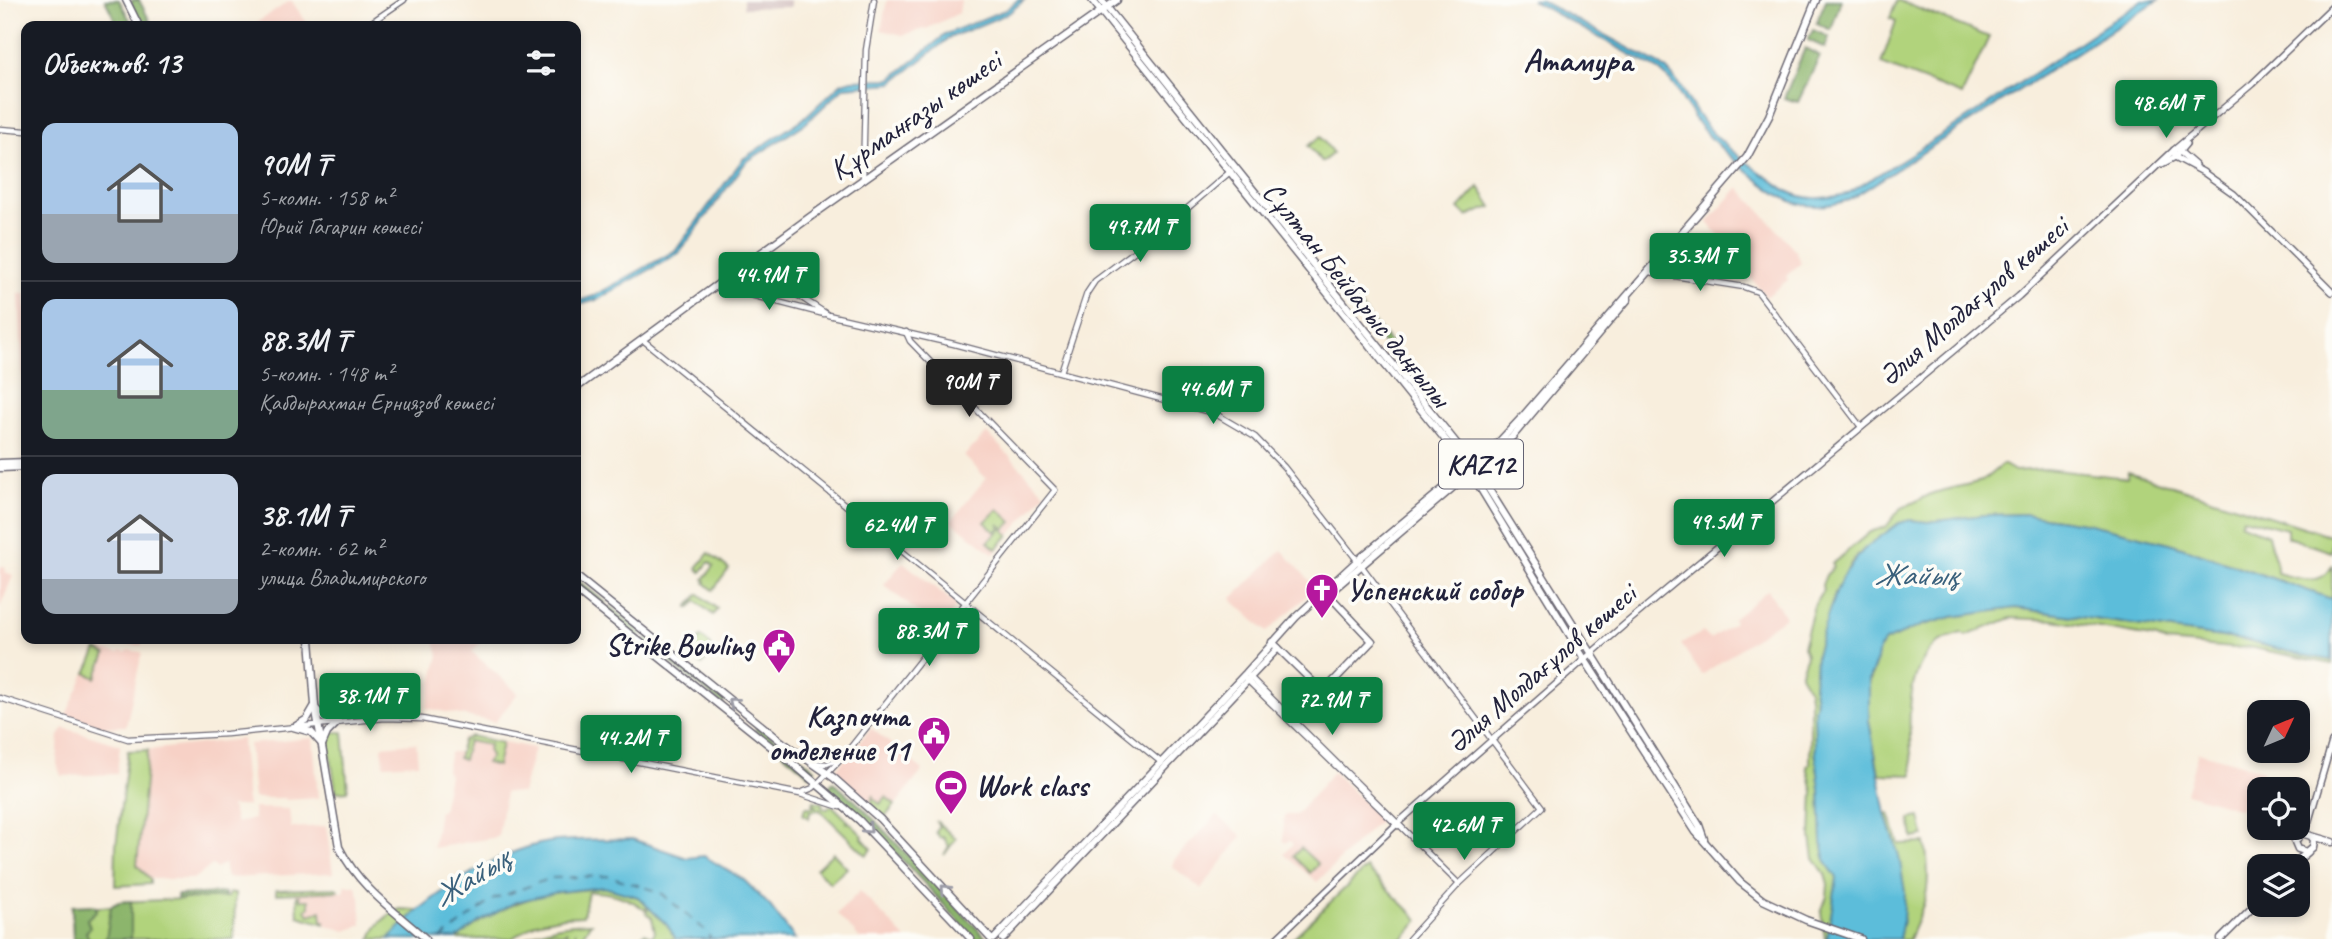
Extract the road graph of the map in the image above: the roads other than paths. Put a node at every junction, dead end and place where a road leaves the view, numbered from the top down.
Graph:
1 (124, 0) edge
2 (404, 0) edge
3 (874, 0) edge
4 (1816, 0) edge
5 (1096, 1) edge
6 (1116, 1) edge
7 (2332, 7) edge
8 (1107, 13) junction
9 (1093, 18) junction
10 (134, 21) edge
11 (373, 21) edge
12 (0, 129) edge
13 (21, 131) edge
14 (2192, 137) junction
15 (2176, 153) junction
16 (2187, 161) junction
17 (2168, 162) junction
18 (2159, 165) junction
19 (1232, 170) junction
20 (863, 180) junction
21 (751, 260) junction
22 (1648, 272) junction
23 (716, 286) junction
24 (2332, 292) edge
25 (828, 315) junction
26 (906, 332) junction
27 (642, 339) junction
28 (1061, 372) junction
29 (581, 384) edge
30 (1861, 428) junction
31 (21, 463) edge
32 (0, 466) edge
33 (21, 467) edge
34 (1472, 468) junction
35 (1359, 563) junction
36 (581, 580) edge
37 (581, 595) edge
38 (966, 601) junction
39 (613, 606) junction
40 (606, 616) junction
41 (644, 630) junction
42 (634, 638) junction
43 (1272, 642) junction
44 (310, 644) edge
45 (1278, 648) junction
46 (1588, 658) junction
47 (1246, 676) junction
48 (0, 698) edge
49 (315, 705) junction
50 (337, 723) junction
51 (318, 725) junction
52 (293, 727) junction
53 (1492, 740) junction
54 (2332, 742) edge
55 (322, 746) junction
56 (843, 757) junction
57 (812, 763) junction
58 (1164, 764) junction
59 (827, 772) junction
60 (817, 784) junction
61 (800, 794) junction
62 (847, 810) junction
63 (1397, 823) junction
64 (2310, 827) edge
65 (2310, 836) edge
66 (2310, 836) edge
67 (2296, 840) edge
68 (2332, 842) edge
69 (2297, 848) junction
70 (2311, 849) junction
71 (2295, 854) edge
72 (2305, 854) edge
73 (1459, 884) junction
74 (2247, 913) edge
75 (977, 923) junction
76 (1007, 925) junction
77 (426, 939) edge
78 (971, 939) edge
79 (993, 939) edge
80 (1003, 939) edge
81 (1276, 939) edge
82 (1409, 939) edge
83 (1861, 939) edge
84 (2221, 939) edge

1 - 10 main road
2 - 11 street
3 - 20 street
4 - 22 main road, KAZ12
5 - 6 main road
5 - 8 main road, Сұлтан Бейбарыс даңғылы
5 - 9 main road
6 - 8 main road
7 - 14 main road, Әлия Молдағұлов көшесі
8 - 9 main road
8 - 19 main road, Сұлтан Бейбарыс даңғылы
9 - 20 main road, Құрманғазы көшесі
12 - 13 street
14 - 15 main road, Әлия Молдағұлов көшесі
14 - 16 main road
15 - 16 main road
15 - 17 main road, Әлия Молдағұлов көшесі
15 - 18 main road, Әлия Молдағұлов көшесі
16 - 17 main road
16 - 24 main road
17 - 18 main road, Әлия Молдағұлов көшесі
18 - 30 main road, Әлия Молдағұлов көшесі
19 - 28 street
19 - 34 main road, Сұлтан Бейбарыс даңғылы
20 - 21 main road, Құрманғазы көшесі
21 - 23 main road, Құрманғазы көшесі
21 - 25 street
22 - 30 street
22 - 34 main road, KAZ12
23 - 25 street
23 - 27 main road, Құрманғазы көшесі
25 - 26 street
26 - 28 street
26 - 38 street
27 - 29 main road, Құрманғазы көшесі
27 - 38 street
28 - 35 street
30 - 46 main road, Әлия Молдағұлов көшесі
31 - 32 main road
32 - 33 main road
34 - 35 main road, KAZ12
34 - 46 main road, Сұлтан Бейбарыс даңғылы
35 - 43 main road, KAZ12
35 - 45 main road, KAZ12
35 - 53 street
36 - 39 main road
37 - 40 main road
38 - 56 street
38 - 58 street
39 - 40 main road
39 - 41 main road
40 - 42 main road
41 - 42 main road
57 -> 41 main road
42 - 60 main road
43 - 45 main road, KAZ12
43 - 47 main road, KAZ12
44 - 49 main road
45 - 47 main road, KAZ12
46 - 53 main road, Әлия Молдағұлов көшесі
46 - 83 main road, Сұлтан Бейбарыс даңғылы
47 - 58 main road, KAZ12
47 - 63 street
48 - 52 street
49 - 50 main road
49 - 51 main road
49 - 52 main road
50 - 51 street
50 - 55 main road
50 - 61 street
51 - 52 street
51 - 55 main road
52 - 55 main road
53 - 63 main road, Әлия Молдағұлов көшесі
53 - 73 street
54 - 64 main road
55 - 77 main road
56 - 57 street
56 - 59 street
57 - 59 main road
58 - 76 main road, KAZ12
58 - 80 main road, KAZ12
59 - 60 street
75 -> 59 main road
60 - 61 street
60 - 62 main road
61 - 62 street
62 -> 78 main road
63 - 73 street
63 - 81 main road, Әлия Молдағұлов көшесі
65 - 68 main road
66 - 70 main road
67 - 69 main road
68 - 70 main road
69 - 70 main road
69 - 71 main road
70 - 72 main road
73 - 82 street
74 - 84 main road
75 - 76 main road
75 - 79 main road
76 - 79 main road, KAZ12

